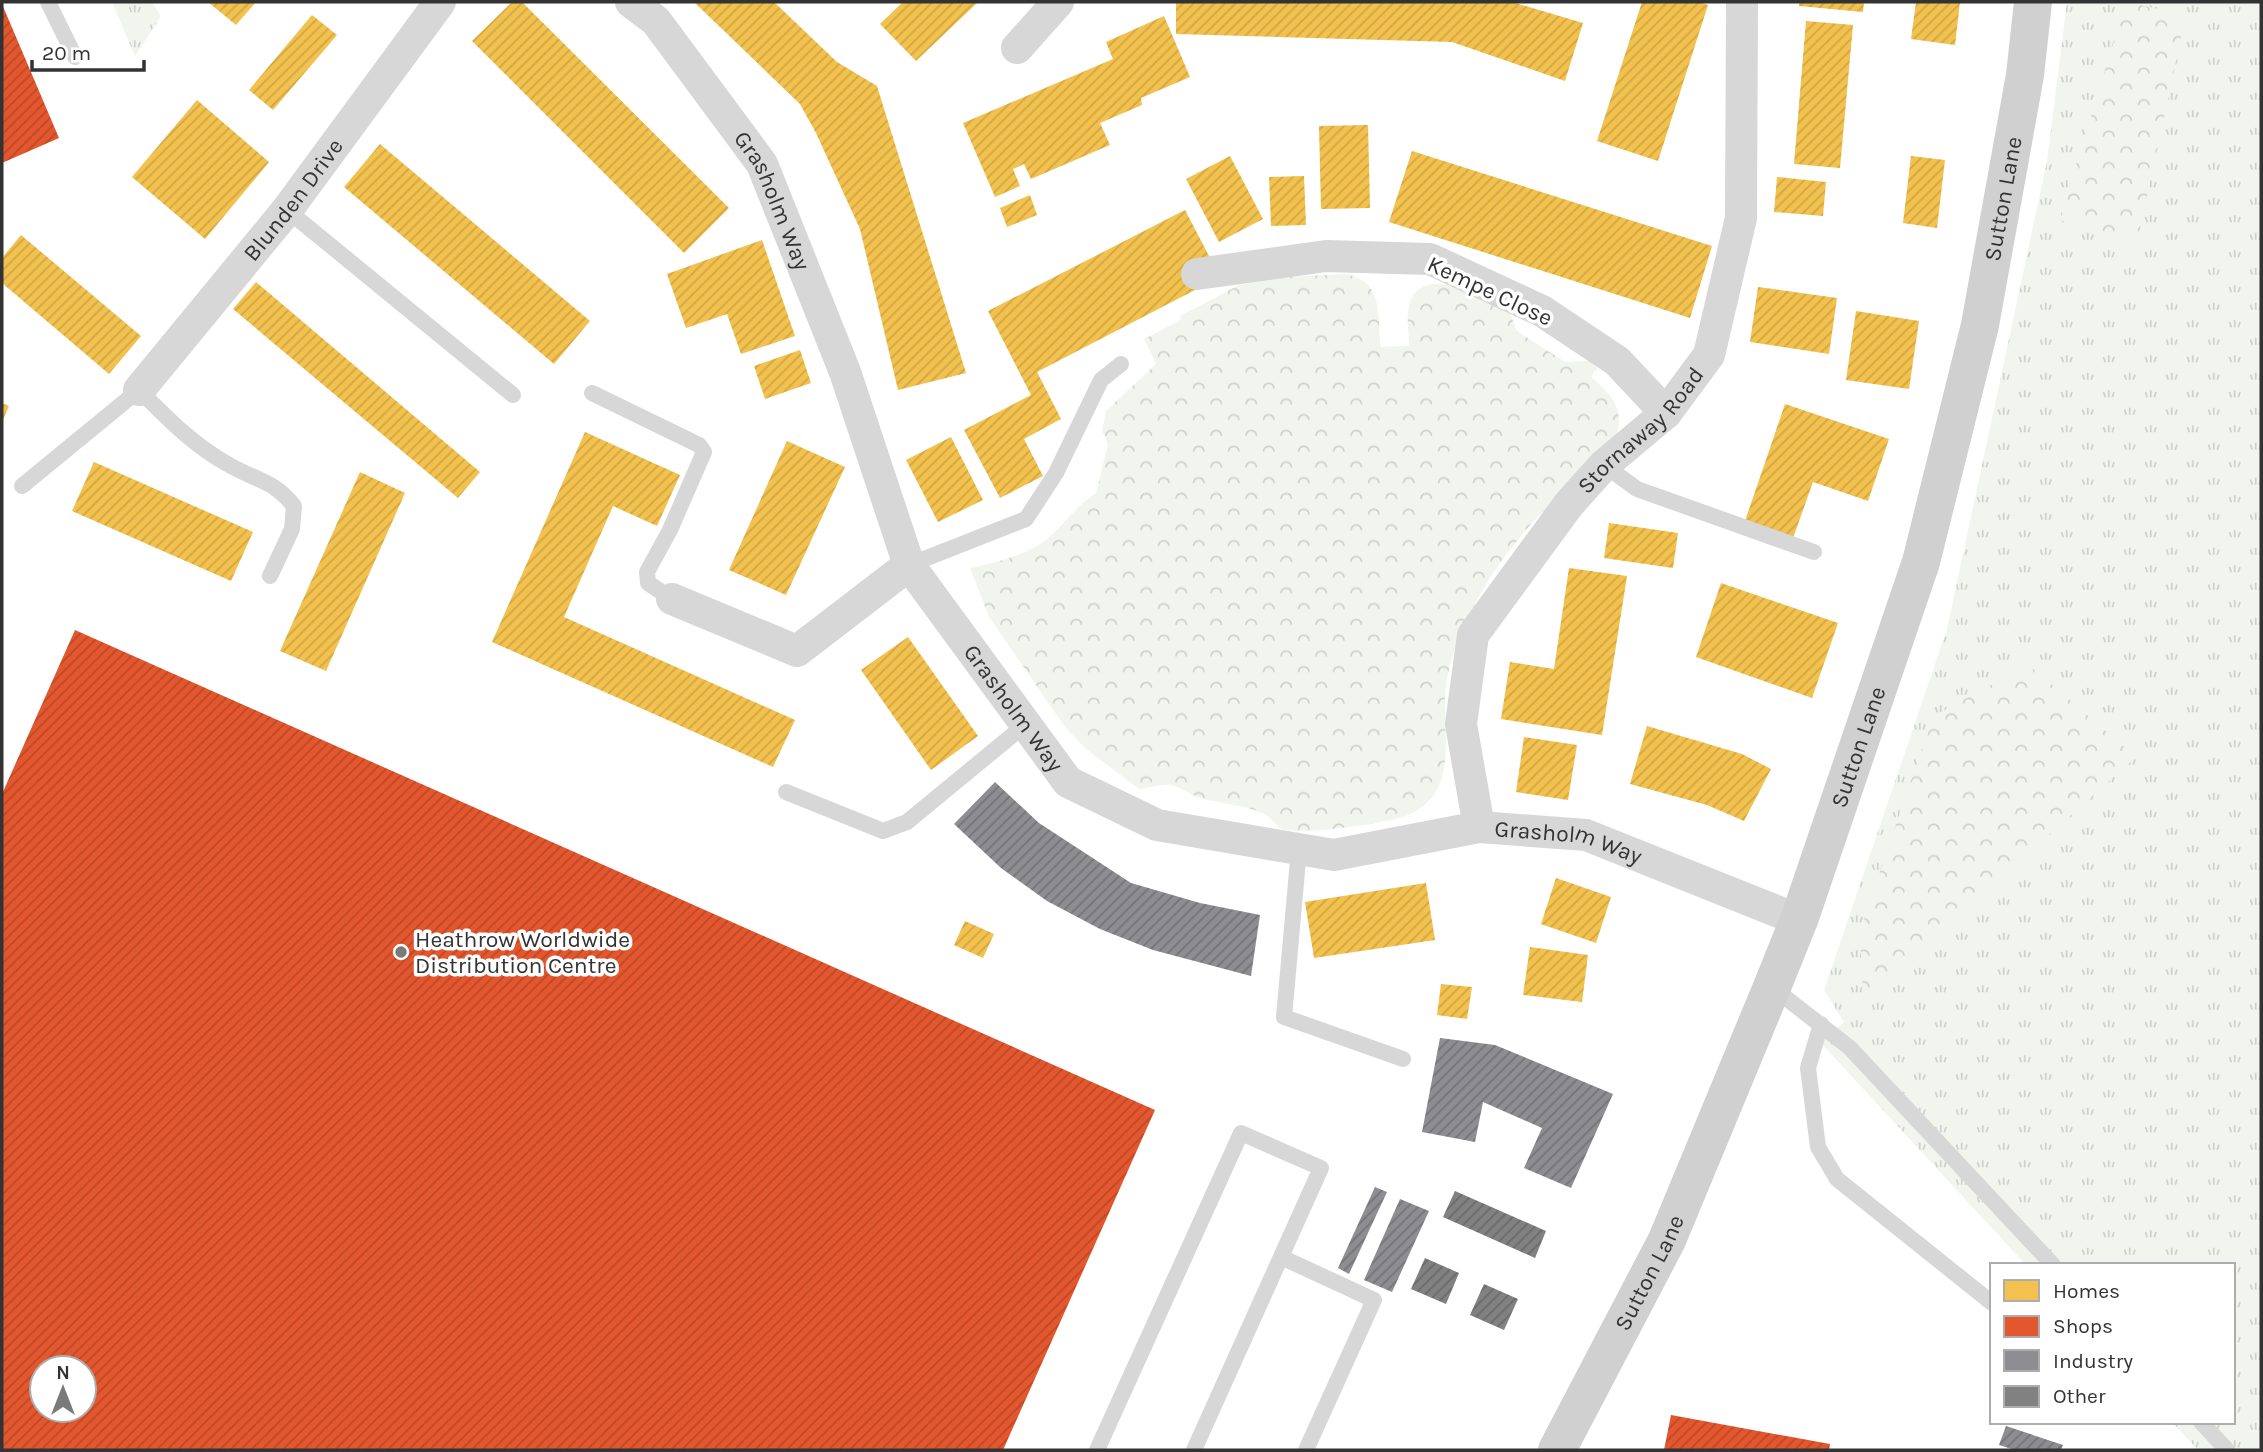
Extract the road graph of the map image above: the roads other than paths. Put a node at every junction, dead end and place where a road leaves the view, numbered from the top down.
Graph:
1 (48, 2) edge
2 (440, 2) edge
3 (631, 2) edge
4 (1058, 2) edge
5 (1742, 2) edge
6 (2033, 2) edge
7 (1017, 48) dead end
8 (75, 57) dead end
9 (287, 210) junction
10 (1197, 274) dead end
11 (1121, 363) dead end
12 (138, 390) junction
13 (592, 393) dead end
14 (513, 395) dead end
15 (1667, 413) junction
16 (1604, 465) junction
17 (22, 486) dead end
18 (1815, 552) dead end
19 (909, 565) junction
20 (270, 576) dead end
21 (672, 599) joint
22 (1026, 724) junction
23 (786, 792) dead end
24 (1479, 827) junction
25 (1299, 849) junction
26 (1799, 920) junction
27 (1772, 987) junction
28 (1821, 1024) junction
29 (1403, 1059) dead end
30 (1281, 1257) junction
31 (2051, 1263) edge
32 (1990, 1301) edge
33 (2203, 1424) edge
34 (1097, 1450) edge
35 (1194, 1450) edge
36 (1306, 1450) edge
37 (1556, 1450) edge
38 (2227, 1450) edge

1 - 8 lane
2 - 9 street, Blunden Drive
3 - 19 street, Grasholm Way
4 - 7 street
5 - 15 street, Stornaway Road
6 - 26 street, Sutton Lane
9 - 12 street, Blunden Drive
9 - 14 lane
10 - 15 street, Kempe Close
11 - 19 lane
12 - 17 lane
12 - 20 lane
13 - 21 lane
15 - 16 street, Stornaway Road
16 - 18 lane
16 - 24 street, Stornaway Road
19 - 21 street
19 - 22 street, Grasholm Way
22 - 23 lane
22 - 25 street, Grasholm Way
24 - 25 street, Grasholm Way
24 - 26 street, Grasholm Way
25 - 29 lane
26 - 27 street, Sutton Lane
27 - 28 lane
27 - 37 street, Sutton Lane
28 - 31 lane
28 - 32 lane
30 - 34 lane
30 - 35 lane
30 - 36 lane
33 - 38 lane

